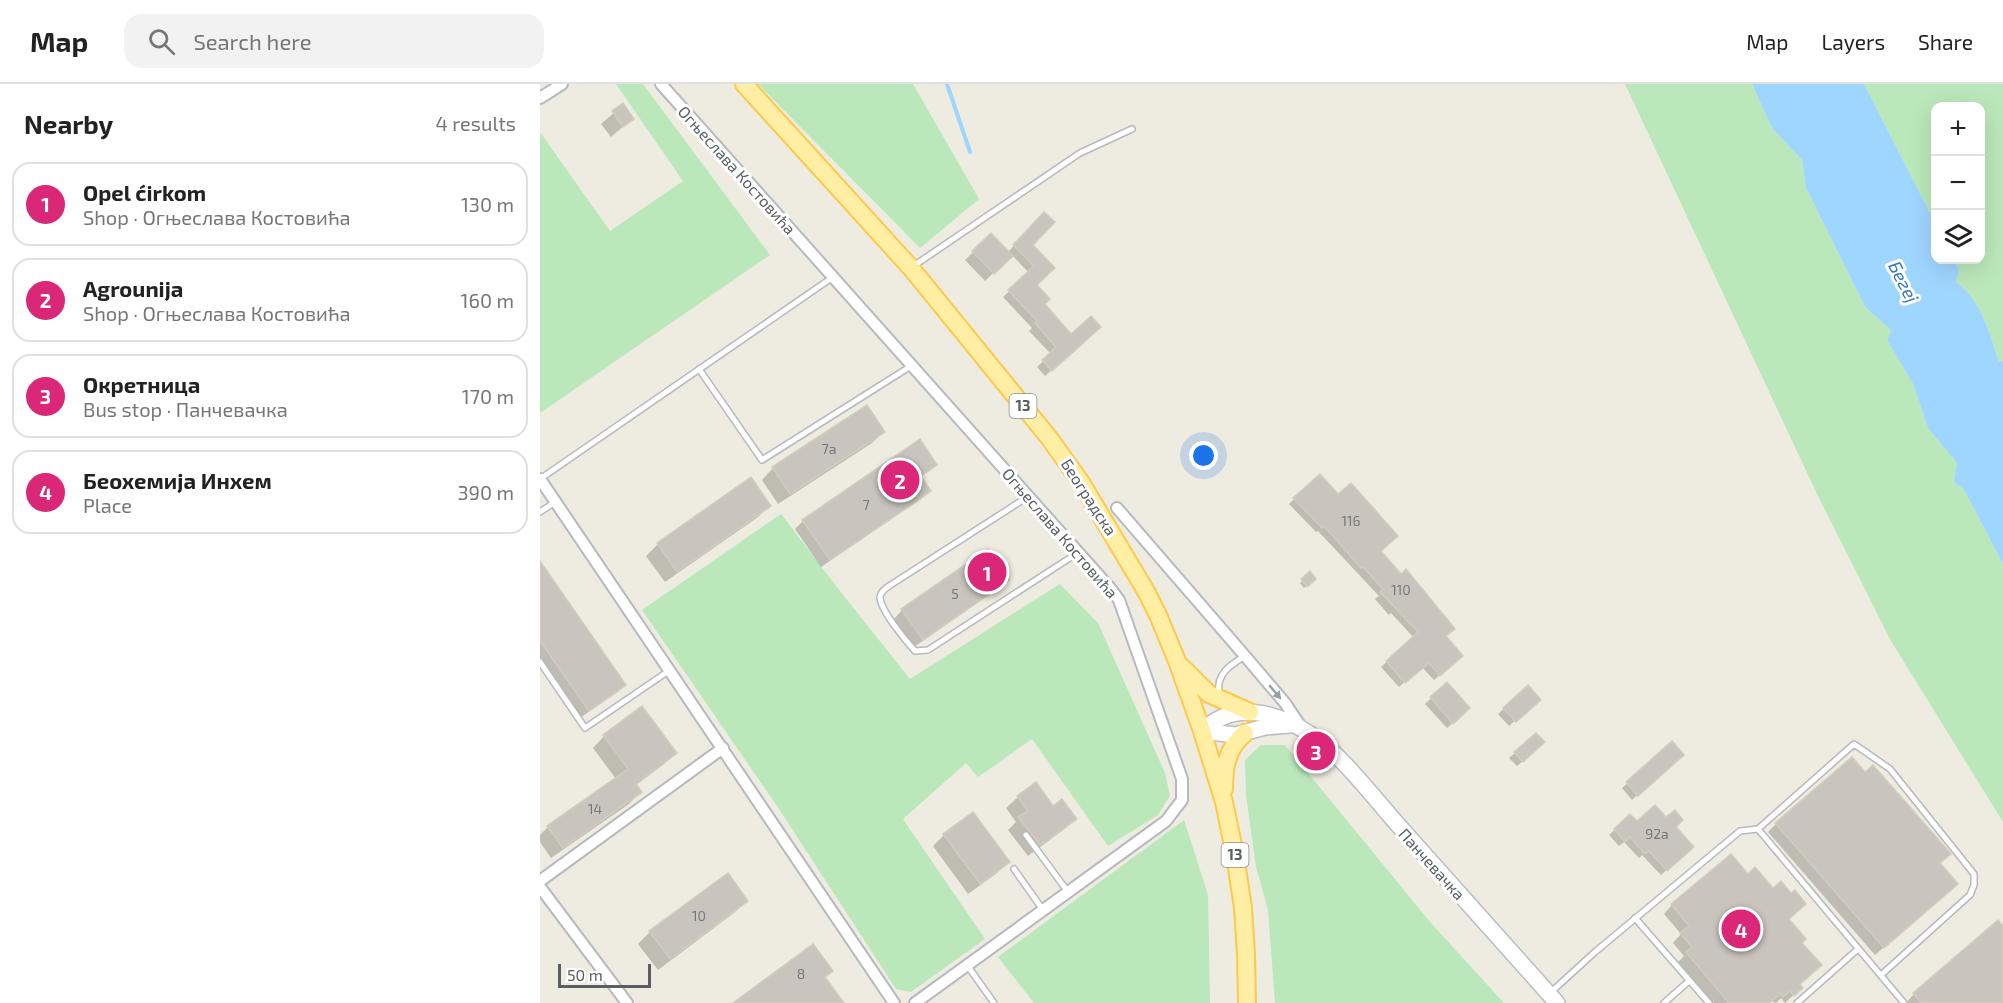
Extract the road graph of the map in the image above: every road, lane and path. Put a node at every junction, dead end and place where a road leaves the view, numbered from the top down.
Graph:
1 (562, 84) edge
2 (661, 84) edge
3 (744, 84) edge
4 (540, 98) edge
5 (1132, 129) dead end
6 (911, 268) junction
7 (833, 277) junction
8 (911, 366) junction
9 (699, 369) junction
10 (540, 479) edge
11 (1029, 496) junction
12 (555, 502) junction
13 (1117, 508) dead end
14 (540, 512) edge
15 (1079, 552) junction
16 (1245, 656) junction
17 (1177, 661) junction
18 (540, 662) edge
19 (670, 670) junction
20 (1221, 700) junction
21 (1250, 712) junction
22 (1297, 727) junction
23 (1202, 730) junction
24 (1245, 733) junction
25 (723, 748) junction
26 (1224, 802) junction
27 (1758, 829) junction
28 (1026, 835) dead end
29 (1014, 869) dead end
30 (540, 881) edge
31 (540, 886) edge
32 (1068, 891) junction
33 (1043, 910) junction
34 (1635, 918) junction
35 (1858, 949) junction
36 (967, 965) junction
37 (1881, 975) junction
38 (1689, 981) junction
39 (1552, 998) edge
40 (627, 1003) edge
41 (894, 1003) edge
42 (915, 1003) edge
43 (994, 1003) edge
44 (1247, 1003) edge
45 (1664, 1003) edge
46 (1708, 1003) edge
47 (1797, 1003) edge
48 (1904, 1003) edge

1 - 4 street
2 - 7 street, Огњеслава Костовића
3 - 6 main road, Београдска / 13
5 - 6 lane
6 - 17 main road, Београдска / 13
7 - 8 street, Огњеслава Костовића
7 - 9 lane
8 - 9 lane
8 - 11 street, Огњеслава Костовића
9 - 10 lane
10 - 12 street
11 - 15 street, Огњеслава Костовића
11 - 15 lane
12 - 14 lane
12 - 19 street
13 - 16 street, Панчевачка
15 - 32 street, Огњеслава Костовића
16 - 20 lane
16 -> 22 street, Панчевачка
17 - 20 main road
17 - 23 main road, Београдска / 13
18 - 19 lane
19 - 25 street
20 - 21 main road
21 - 22 street
21 - 23 street
22 - 24 street
22 - 39 street, Панчевачка
23 - 24 street
23 - 26 main road, Београдска / 13
24 - 26 main road
25 - 30 street
25 - 41 street
26 - 44 main road, Београдска / 13
27 - 34 lane
27 - 35 lane
27 - 37 lane
28 - 32 lane
29 - 33 lane
31 - 40 street
32 - 33 street, Огњеслава Костовића
33 - 36 street, Огњеслава Костовића
34 - 38 lane
34 - 39 lane
35 - 37 lane
35 - 47 lane
36 - 42 street, Огњеслава Костовића
36 - 43 lane
37 - 48 lane
38 - 45 lane
38 - 46 lane

